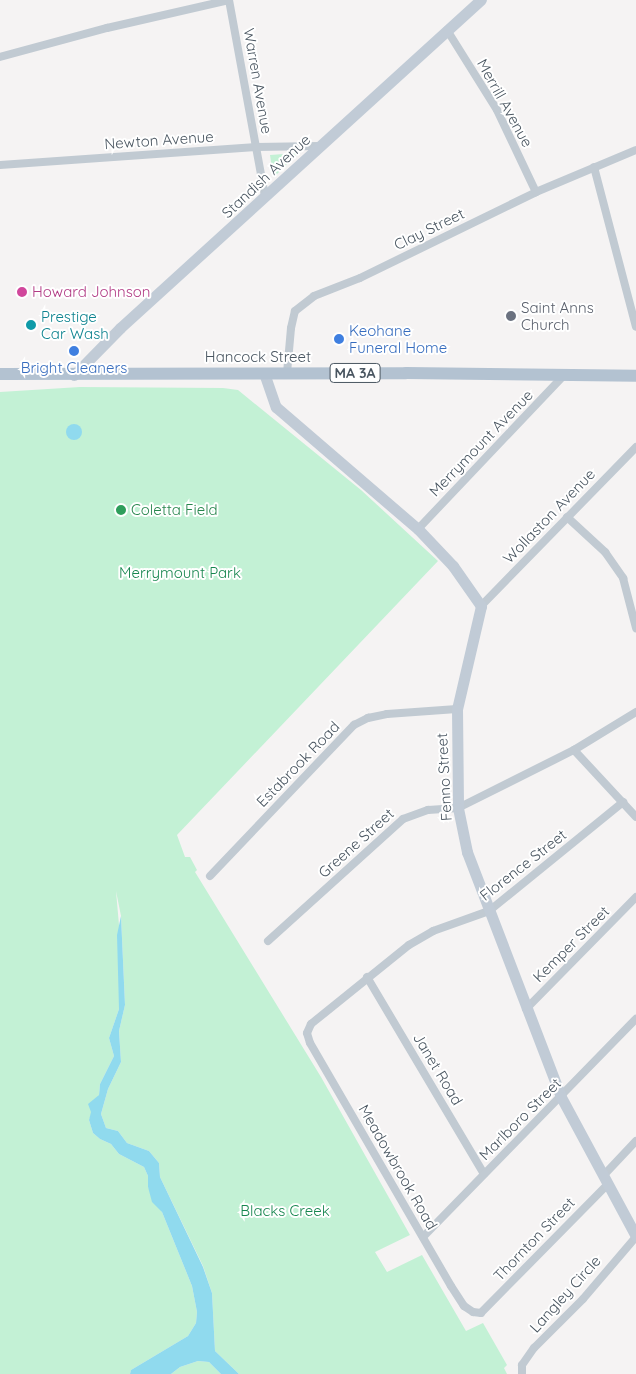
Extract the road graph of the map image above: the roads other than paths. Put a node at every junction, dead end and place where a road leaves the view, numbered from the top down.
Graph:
1 (229, 0) edge
2 (481, 0) edge
3 (447, 30) junction
4 (0, 57) edge
5 (256, 146) junction
6 (320, 146) junction
7 (636, 150) edge
8 (0, 165) edge
9 (594, 167) junction
10 (536, 192) junction
11 (265, 197) junction
12 (636, 327) edge
13 (264, 373) junction
14 (287, 373) junction
15 (0, 374) edge
16 (74, 375) junction
17 (563, 376) junction
18 (636, 376) edge
19 (636, 446) edge
20 (567, 517) junction
21 (418, 529) junction
22 (481, 606) junction
23 (635, 618) edge
24 (636, 628) edge
25 (457, 709) junction
26 (636, 712) edge
27 (574, 750) junction
28 (623, 802) junction
29 (458, 808) junction
30 (636, 817) edge
31 (210, 876) dead end
32 (636, 897) edge
33 (489, 911) junction
34 (268, 940) dead end
35 (368, 977) junction
36 (526, 1009) junction
37 (636, 1020) edge
38 (311, 1024) joint
39 (561, 1097) junction
40 (636, 1141) edge
41 (484, 1174) junction
42 (605, 1180) junction
43 (636, 1236) edge
44 (423, 1237) junction
45 (481, 1313) joint
46 (522, 1374) edge

1 - 4 street
1 - 5 street, Warren Avenue
2 - 3 street, Standish Avenue
3 - 6 street, Standish Avenue
3 - 10 street, Merrill Avenue
5 - 6 street, Newton Avenue
5 - 8 street, Newton Avenue
5 - 11 street, Warren Avenue
6 - 11 street, Standish Avenue
7 - 9 street, Clay Street
9 - 10 street, Clay Street
9 - 12 street
10 - 14 street, Clay Street
11 - 16 street, Standish Avenue
13 - 14 main road, Hancock Street / MA 3A
13 - 16 main road, Hancock Street / MA 3A
13 - 21 street
14 - 17 main road, Hancock Street / MA 3A
15 - 16 main road, Hancock Street / MA 3A
17 - 18 main road, Hancock Street / MA 3A
17 - 21 street, Merrymount Avenue
19 - 20 street, Wollaston Avenue
20 - 22 street, Wollaston Avenue
20 - 23 street
21 - 22 street
22 - 25 street, Fenno Street
23 - 24 street
25 - 29 street, Fenno Street
25 - 31 street, Estabrook Road
26 - 27 street, Greene Street
27 - 28 street
27 - 29 street, Greene Street
28 - 30 street
28 - 33 street, Florence Street
29 - 33 street, Fenno Street
29 - 34 street, Greene Street
32 - 36 street, Kemper Street
33 - 35 street, Florence Street
33 - 36 street, Fenno Street
35 - 38 street, Florence Street
35 - 41 street, Janet Road
36 - 39 street, Fenno Street
37 - 39 street, Marlboro Street
38 - 44 street, Meadowbrook Road
39 - 41 street, Marlboro Street
39 - 42 street, Fenno Street
40 - 42 street, Thornton Street
41 - 44 street, Marlboro Street
42 - 43 street, Fenno Street
42 - 45 street, Thornton Street
43 - 46 street, Langley Circle
44 - 45 street, Meadowbrook Road

